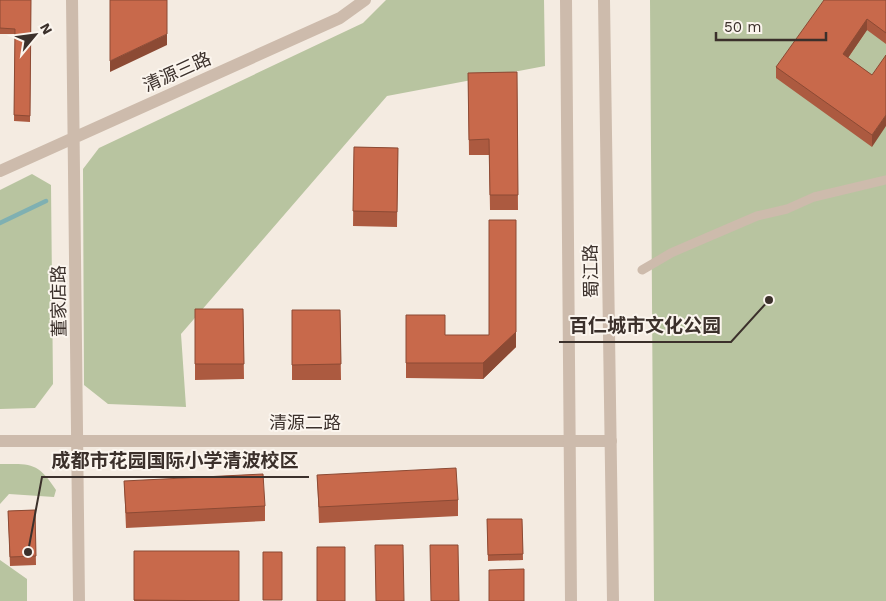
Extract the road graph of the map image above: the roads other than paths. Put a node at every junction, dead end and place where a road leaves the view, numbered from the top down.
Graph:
1 (72, 0) edge
2 (365, 0) edge
3 (566, 0) edge
4 (604, 0) edge
5 (75, 137) junction
6 (0, 171) edge
7 (886, 180) edge
8 (642, 270) dead end
9 (569, 440) junction
10 (0, 441) edge
11 (78, 441) junction
12 (611, 441) junction
13 (79, 601) edge
14 (571, 601) edge
15 (613, 601) edge

1 - 5 street, 董家店路
2 - 5 street, 清源三路
3 - 9 street, 蜀江路
4 - 12 street, 蜀江路
5 - 6 street, 清源三路
5 - 11 street, 董家店路
7 - 8 lane
9 - 11 street, 清源二路
9 - 12 street, 清源二路
9 - 14 street, 蜀江路
10 - 11 street, 清源二路
11 - 13 street, 董家店路
12 - 15 street, 蜀江路

